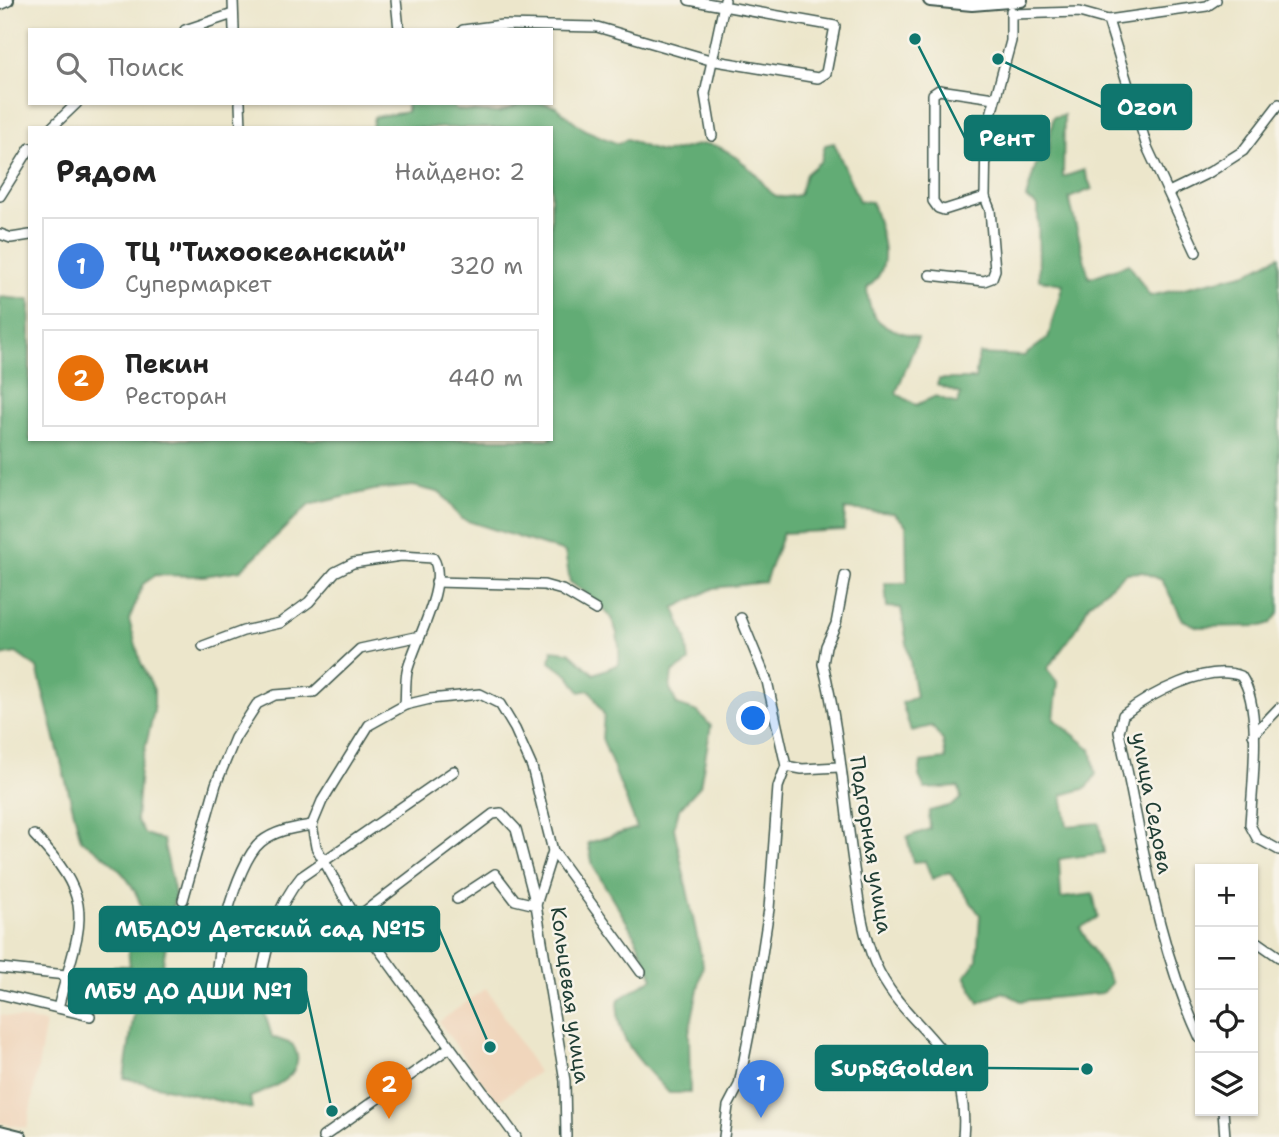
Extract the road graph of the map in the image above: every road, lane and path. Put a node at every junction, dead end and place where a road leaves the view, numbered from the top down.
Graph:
1 (7, 0) edge
2 (233, 0) edge
3 (396, 0) edge
4 (689, 0) edge
5 (930, 0) edge
6 (1216, 0) edge
7 (971, 2) edge
8 (0, 3) edge
9 (724, 3) edge
10 (1014, 5) edge
11 (233, 14) junction
12 (1108, 20) junction
13 (191, 28) edge
14 (234, 28) edge
15 (398, 28) edge
16 (479, 28) edge
17 (710, 60) junction
18 (994, 98) junction
19 (1279, 104) edge
20 (75, 105) edge
21 (240, 105) edge
22 (57, 126) edge
23 (242, 126) edge
24 (712, 136) dead end
25 (28, 151) edge
26 (1169, 192) junction
27 (0, 195) edge
28 (985, 197) junction
29 (0, 234) edge
30 (28, 235) edge
31 (1196, 252) dead end
32 (930, 275) dead end
33 (845, 576) dead end
34 (436, 582) junction
35 (596, 610) dead end
36 (741, 618) dead end
37 (420, 636) junction
38 (203, 646) dead end
39 (405, 705) junction
40 (1279, 709) edge
41 (1253, 735) junction
42 (786, 766) junction
43 (839, 766) junction
44 (454, 771) dead end
45 (312, 825) junction
46 (34, 835) dead end
47 (1279, 850) edge
48 (552, 851) junction
49 (323, 861) junction
50 (457, 899) dead end
51 (183, 900) dead end
52 (536, 905) junction
53 (356, 918) junction
54 (1259, 943) dead end
55 (1279, 957) edge
56 (0, 968) edge
57 (641, 972) dead end
58 (66, 975) junction
59 (260, 982) dead end
60 (0, 994) edge
61 (217, 996) dead end
62 (58, 1008) junction
63 (90, 1016) dead end
64 (1195, 1027) edge
65 (449, 1048) junction
66 (1223, 1116) edge
67 (0, 1132) edge
68 (20, 1137) edge
69 (323, 1137) edge
70 (516, 1137) edge
71 (566, 1137) edge
72 (724, 1137) edge
73 (962, 1137) edge
74 (1225, 1137) edge

1 - 8 main road
2 - 11 street
3 - 15 street
4 - 9 street
5 - 7 main road
6 - 12 street
7 - 10 main road
9 - 17 street
9 - 17 street
10 - 12 street
10 - 18 street
11 - 13 street
11 - 14 street
12 - 26 street
16 - 17 street
17 - 24 street
18 - 28 street
18 - 28 street
19 - 26 street
20 - 22 street
21 - 23 street
25 - 27 street
26 - 31 street
28 - 32 street
29 - 30 street
33 - 43 street, Подгорная улица
34 - 35 street
34 - 37 street
34 - 38 street
36 - 42 street
37 - 39 street
37 - 51 street
39 - 45 street, Кольцевая улица
39 - 48 street, Кольцевая улица
40 - 41 street
41 - 47 street, улица Седова
41 - 64 street, улица Седова
42 - 43 street
42 - 72 street
43 - 73 street, Подгорная улица
44 - 49 street
45 - 49 street
45 - 61 street
46 - 58 street
48 - 52 street, Кольцевая улица
48 - 57 street
49 - 53 street
49 - 59 street
50 - 52 street
52 - 53 street
52 - 71 street, Кольцевая улица
53 - 65 street
54 - 55 street
56 - 58 street
58 - 62 street
60 - 62 street
62 - 63 street
65 - 69 street
65 - 70 street
66 - 74 street
67 - 68 main road

